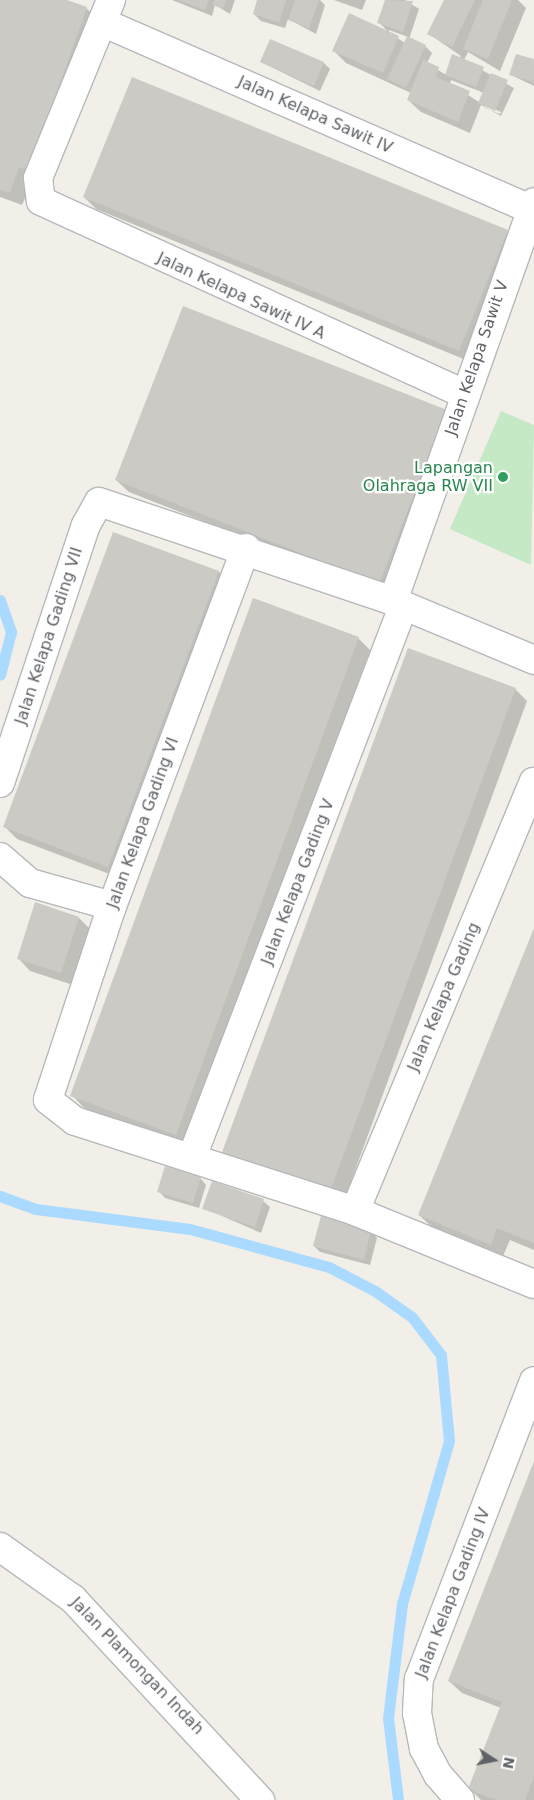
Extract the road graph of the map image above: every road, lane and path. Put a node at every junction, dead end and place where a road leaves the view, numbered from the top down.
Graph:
1 (107, 11) edge
2 (532, 207) edge
3 (466, 395) junction
4 (246, 548) junction
5 (398, 604) junction
6 (534, 660) edge
7 (534, 782) edge
8 (0, 783) edge
9 (0, 857) edge
10 (112, 906) junction
11 (192, 1157) junction
12 (355, 1211) junction
13 (534, 1284) edge
14 (534, 1381) edge
15 (0, 1547) edge
16 (260, 1800) edge
17 (460, 1800) edge

1 - 2 street, Jalan Kelapa Sawit IV
1 - 3 street, Jalan Kelapa Sawit IV A
2 - 3 street, Jalan Kelapa Sawit V
3 - 5 street, Jalan Kelapa Sawit V
4 - 5 street
4 - 8 street, Jalan Kelapa Gading VII
4 - 10 street, Jalan Kelapa Gading VI
5 - 6 street
5 - 11 street, Jalan Kelapa Gading V
7 - 12 street, Jalan Kelapa Gading
9 - 10 street
10 - 11 street, Jalan Kelapa Gading VI
11 - 12 street
12 - 13 street
14 - 17 street, Jalan Kelapa Gading IV
15 - 16 street, Jalan Plamongan Indah

